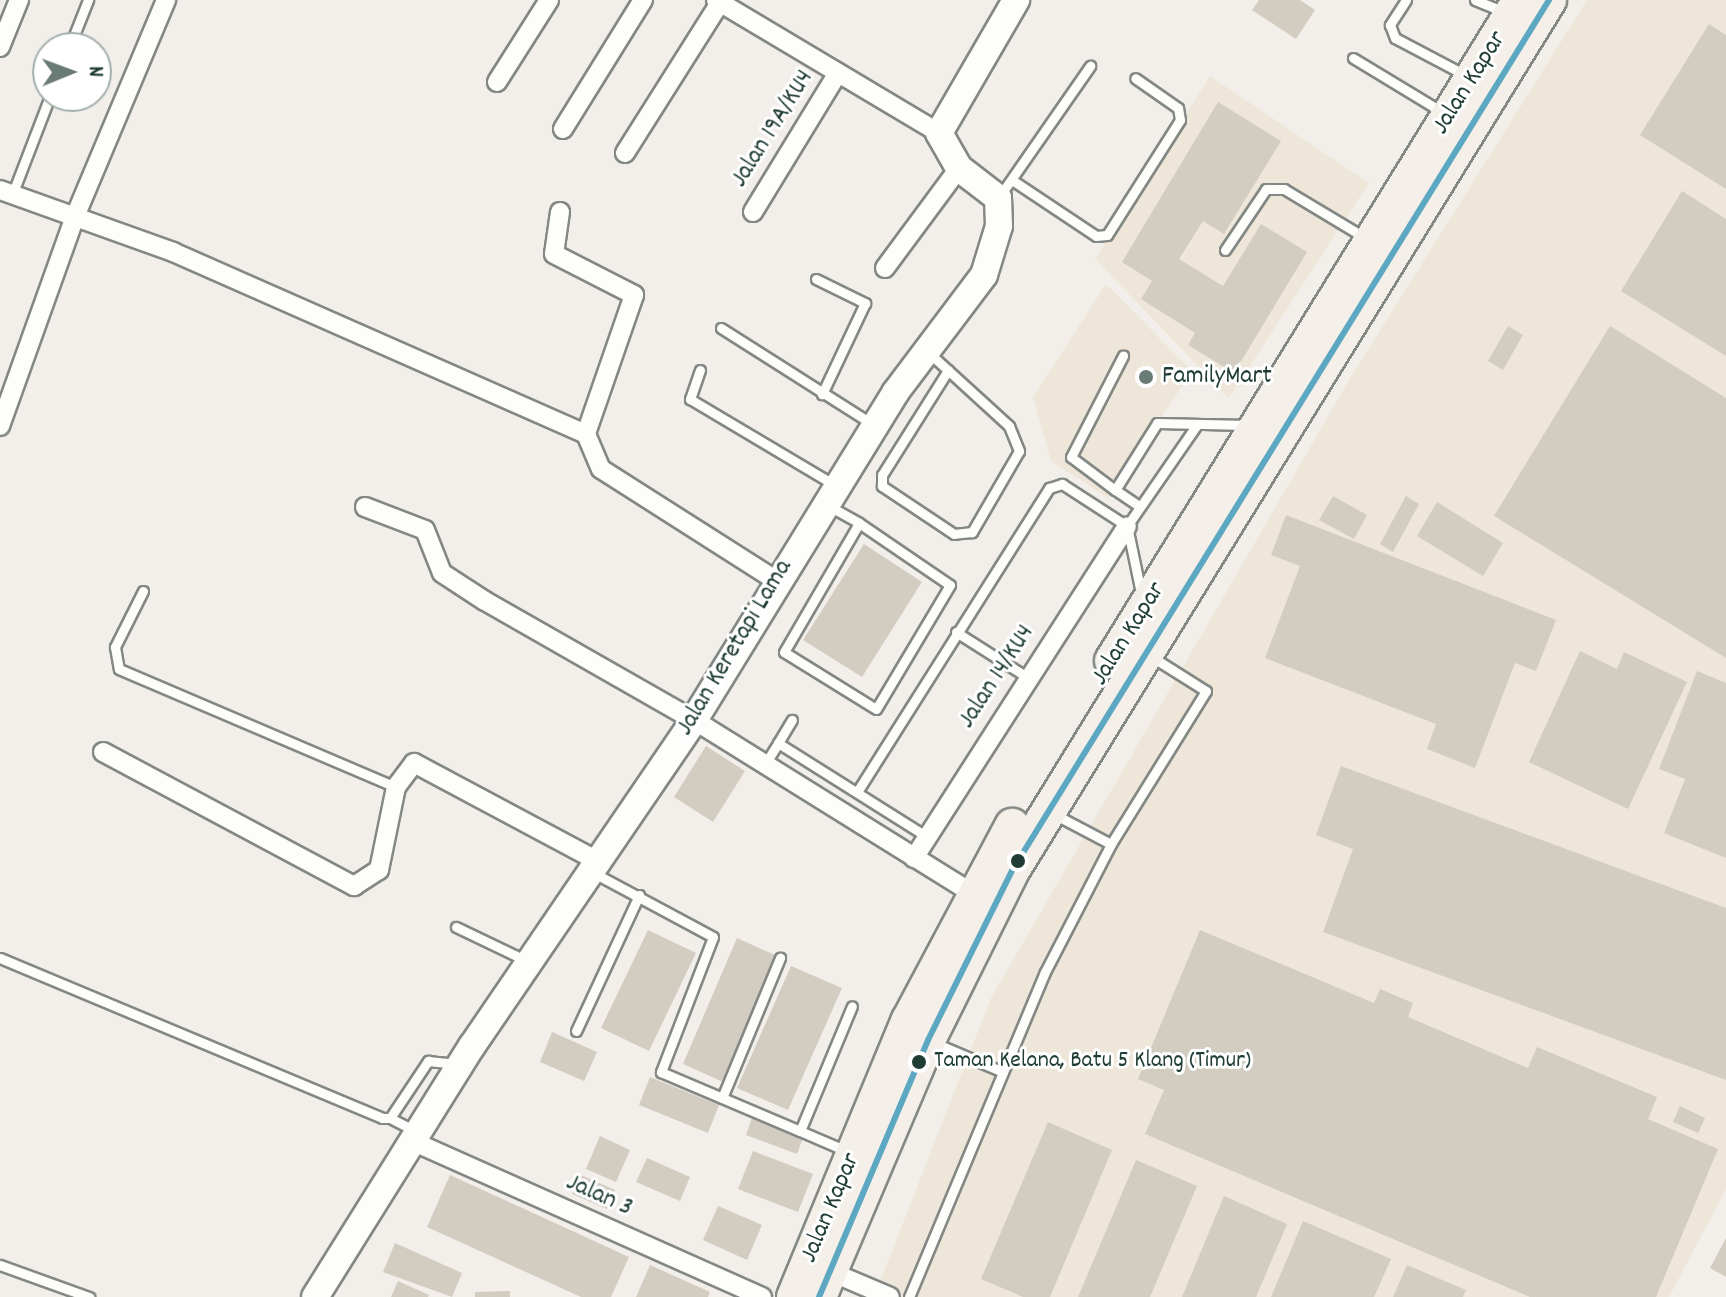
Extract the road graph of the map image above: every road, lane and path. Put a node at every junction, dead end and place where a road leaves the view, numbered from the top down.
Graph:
1 (19, 0) edge
2 (88, 0) edge
3 (166, 0) edge
4 (549, 0) edge
5 (643, 0) edge
6 (1016, 0) edge
7 (1406, 0) edge
8 (1475, 0) edge
9 (1549, 0) edge
10 (718, 1) edge
11 (1516, 7) edge
12 (75, 32) edge
13 (0, 47) edge
14 (1353, 58) dead end
15 (1090, 66) dead end
16 (838, 73) junction
17 (1135, 78) dead end
18 (1472, 79) junction
19 (497, 82) dead end
20 (43, 112) edge
21 (1449, 116) junction
22 (563, 129) dead end
23 (939, 133) junction
24 (625, 153) dead end
25 (959, 168) junction
26 (1007, 190) junction
27 (6, 193) edge
28 (560, 212) dead end
29 (753, 212) dead end
30 (74, 219) junction
31 (1372, 242) junction
32 (1225, 250) dead end
33 (885, 268) dead end
34 (816, 279) dead end
35 (721, 328) dead end
36 (1123, 356) dead end
37 (938, 361) junction
38 (700, 370) dead end
39 (822, 394) junction
40 (874, 425) junction
41 (1259, 425) junction
42 (0, 426) edge
43 (1196, 426) junction
44 (586, 434) junction
45 (1115, 490) junction
46 (830, 494) junction
47 (1139, 506) junction
48 (365, 507) dead end
49 (859, 523) junction
50 (1127, 526) junction
51 (775, 580) junction
52 (143, 591) dead end
53 (1144, 608) junction
54 (956, 632) junction
55 (1145, 653) junction
56 (1027, 677) junction
57 (694, 720) junction
58 (792, 720) dead end
59 (778, 743) junction
60 (103, 752) dead end
61 (765, 764) junction
62 (396, 787) junction
63 (857, 792) junction
64 (1048, 811) junction
65 (927, 837) junction
66 (1111, 844) junction
67 (914, 858) junction
68 (593, 865) junction
69 (973, 894) junction
70 (639, 895) junction
71 (456, 927) dead end
72 (0, 958) edge
73 (780, 958) dead end
74 (528, 962) junction
75 (852, 1006) dead end
76 (576, 1031) dead end
77 (928, 1040) junction
78 (460, 1065) junction
79 (1003, 1072) junction
80 (722, 1098) junction
81 (390, 1118) junction
82 (800, 1131) junction
83 (416, 1138) junction
84 (853, 1154) junction
85 (0, 1265) edge
86 (824, 1284) edge
87 (89, 1297) edge
88 (315, 1297) edge
89 (762, 1297) edge
90 (794, 1297) edge
91 (890, 1297) edge
92 (909, 1297) edge

1 - 13 street
2 - 12 lane
3 - 30 street
4 - 19 street
5 - 22 street
6 - 23 street
7 - 18 lane
8 - 11 lane
9 - 55 highway, Jalan Kapar
10 - 16 street
10 - 24 street
11 - 18 highway, Jalan Kapar
14 - 21 lane
15 - 26 lane
16 - 23 street
16 - 29 street, Jalan 19A/KU4
17 - 26 lane
18 - 21 highway, Jalan Kapar
20 - 27 lane
21 - 31 highway, Jalan Kapar
23 - 25 street
25 - 26 street
25 - 33 street
26 - 37 street, Jalan Keretapi Lama
27 - 30 street
28 - 44 street
30 - 42 street
30 - 44 street
31 - 32 lane
31 - 41 highway, Jalan Kapar
34 - 39 lane
35 - 39 lane
36 - 45 lane
37 - 37 lane
37 - 40 street, Jalan Keretapi Lama
38 - 46 lane
39 - 40 lane
40 - 46 street, Jalan Keretapi Lama
41 - 43 lane
41 - 53 highway, Jalan Kapar
43 - 45 lane
43 - 47 lane
44 - 51 street
45 - 47 lane
46 - 49 lane
46 - 51 street, Jalan Keretapi Lama
47 - 50 lane
48 - 57 street
49 - 49 lane
50 - 53 lane
50 - 54 lane
50 - 56 street, Jalan 14/KU4
51 - 57 street, Jalan Keretapi Lama
52 - 62 lane
53 - 69 highway, Jalan Kapar
54 - 56 lane
54 - 63 lane
55 - 64 highway, Jalan Kapar
55 - 66 lane
56 - 65 street, Jalan 14/KU4
57 - 61 street
57 - 68 street, Jalan Keretapi Lama
58 - 59 lane
59 - 61 lane
59 - 63 lane
60 - 62 street
61 - 67 street
62 - 68 street
63 - 65 lane
64 - 66 lane
64 - 77 highway, Jalan Kapar
65 - 67 street, Jalan 14/KU4
66 - 79 lane
67 - 69 street
68 - 70 lane
68 - 74 street, Jalan Keretapi Lama
69 - 84 highway, Jalan Kapar
70 - 76 lane
70 - 80 lane
71 - 74 lane
72 - 81 lane
73 - 80 lane
74 - 78 street, Jalan Keretapi Lama
75 - 82 lane
77 - 79 lane
77 - 86 highway, Jalan Kapar
78 - 81 lane
78 - 83 street, Jalan Keretapi Lama
79 - 92 lane
80 - 82 lane
81 - 83 lane
82 - 84 lane
83 - 88 street, Jalan Keretapi Lama
83 - 89 street, Jalan 3
84 - 90 highway, Jalan Kapar
85 - 87 lane
86 - 91 street

